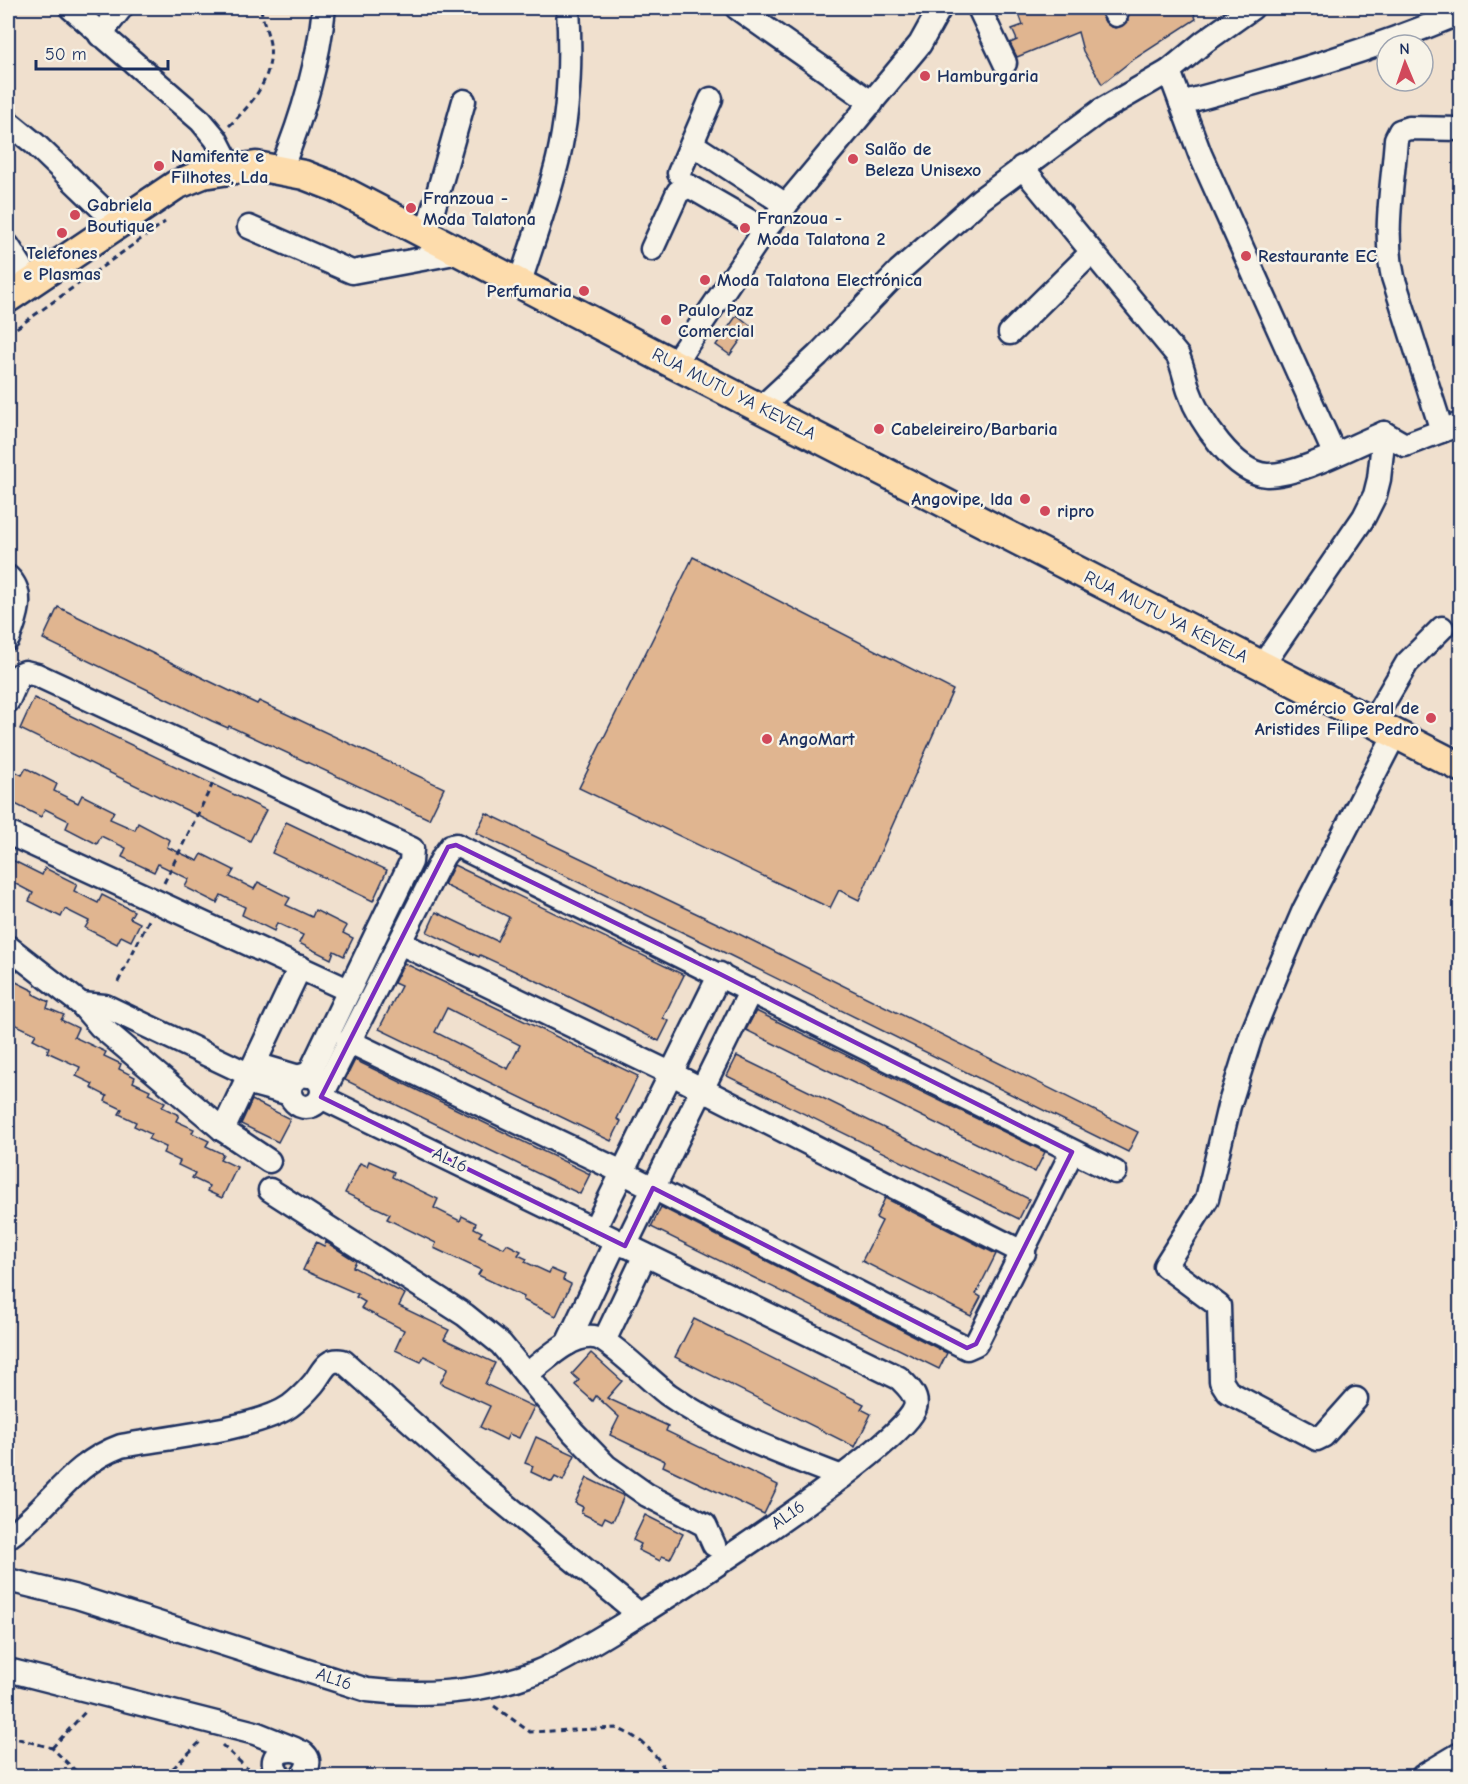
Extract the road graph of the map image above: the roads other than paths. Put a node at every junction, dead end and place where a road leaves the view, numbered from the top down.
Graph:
1 (71, 8) edge
2 (121, 8) edge
3 (324, 8) edge
4 (568, 8) edge
5 (737, 8) edge
6 (940, 8) edge
7 (979, 8) edge
8 (1252, 8) edge
9 (1461, 13) edge
10 (100, 35) junction
11 (1005, 63) dead end
12 (1169, 71) junction
13 (711, 99) dead end
14 (464, 101) dead end
15 (872, 103) junction
16 (1181, 103) junction
17 (8, 122) edge
18 (1461, 129) edge
19 (690, 134) junction
20 (1022, 167) junction
21 (231, 168) junction
22 (281, 169) junction
23 (679, 173) dead end
24 (786, 204) junction
25 (117, 223) junction
26 (249, 227) dead end
27 (765, 230) junction
28 (426, 235) junction
29 (8, 246) edge
30 (652, 249) dead end
31 (460, 252) junction
32 (1091, 253) junction
33 (31, 282) junction
34 (520, 282) junction
35 (8, 298) edge
36 (1010, 333) dead end
37 (674, 364) junction
38 (762, 407) junction
39 (1451, 427) edge
40 (1384, 433) junction
41 (1334, 453) junction
42 (8, 577) edge
43 (1442, 628) dead end
44 (8, 639) edge
45 (1262, 666) junction
46 (8, 701) edge
47 (1384, 728) junction
48 (1461, 767) edge
49 (8, 833) edge
50 (400, 943) junction
51 (8, 947) edge
52 (300, 967) junction
53 (720, 974) junction
54 (348, 990) junction
55 (751, 990) junction
56 (81, 1004) junction
57 (348, 1041) junction
58 (670, 1073) junction
59 (250, 1074) junction
60 (299, 1082) junction
61 (701, 1089) junction
62 (321, 1097) junction
63 (223, 1130) junction
64 (1072, 1152) junction
65 (269, 1161) dead end
66 (622, 1172) junction
67 (1115, 1172) dead end
68 (653, 1188) junction
69 (270, 1190) dead end
70 (594, 1230) junction
71 (629, 1247) junction
72 (1024, 1253) junction
73 (605, 1339) junction
74 (567, 1344) junction
75 (527, 1374) junction
76 (1356, 1399) dead end
77 (842, 1477) junction
78 (8, 1537) edge
79 (714, 1545) dead end
80 (8, 1580) edge
81 (638, 1613) junction
82 (8, 1670) edge
83 (295, 1749) junction
84 (1461, 1754) edge
85 (279, 1776) edge
86 (302, 1776) edge
87 (1423, 1776) edge

1 - 10 street
2 - 10 street
3 - 22 street
4 - 34 street
5 - 15 street
6 - 15 street
7 - 11 street
8 - 12 street
9 - 16 street
10 - 21 street
12 - 16 street
12 - 20 street
13 - 19 street
14 - 28 street
15 - 24 street
16 - 41 street
17 - 25 street
18 - 39 street
19 - 23 street
19 - 24 street
20 - 32 street
20 - 38 street
21 - 22 main road, RUA MUTU YA KEVELA
21 - 25 main road, RUA MUTU YA KEVELA
22 - 28 main road, RUA MUTU YA KEVELA
24 - 27 street
25 - 33 main road, RUA MUTU YA KEVELA
26 - 31 street
27 - 30 street
27 - 37 street
28 - 31 main road, RUA MUTU YA KEVELA
29 - 33 street
31 - 34 main road, RUA MUTU YA KEVELA
32 - 36 street
32 - 41 street
33 - 35 main road, RUA MUTU YA KEVELA
34 - 37 main road, RUA MUTU YA KEVELA
37 - 38 main road, RUA MUTU YA KEVELA
38 - 45 main road, RUA MUTU YA KEVELA
39 - 40 street
40 - 41 street
40 - 45 street
42 - 44 street
43 - 47 street
45 - 47 main road, RUA MUTU YA KEVELA
46 - 54 street
47 - 48 main road, RUA MUTU YA KEVELA
47 - 76 street
49 - 52 street
50 - 53 street
50 - 57 street
50 - 58 street
51 - 56 street
52 - 54 street
52 - 59 street
53 - 55 street
53 - 58 street
54 - 60 street
55 - 61 street
55 - 64 street
56 - 59 street
56 - 63 street
57 - 62 street
57 - 66 street
58 - 61 street
58 - 66 street
59 - 60 street
59 - 63 street
60 - 62 street
61 - 68 street
61 - 72 street
62 - 70 street, AL16
63 - 65 street
64 - 67 street
64 - 72 street
66 - 68 street
66 - 70 street
68 - 71 street
68 - 72 street
69 - 75 street
70 - 71 street, AL16
71 - 73 street
71 - 74 street
71 - 77 street, AL16
73 - 74 street
73 - 77 street
74 - 75 street
75 - 79 street
77 - 81 street, AL16
78 - 81 street
80 - 81 street, AL16
82 - 83 street
83 - 85 street
83 - 86 street
84 - 87 street

